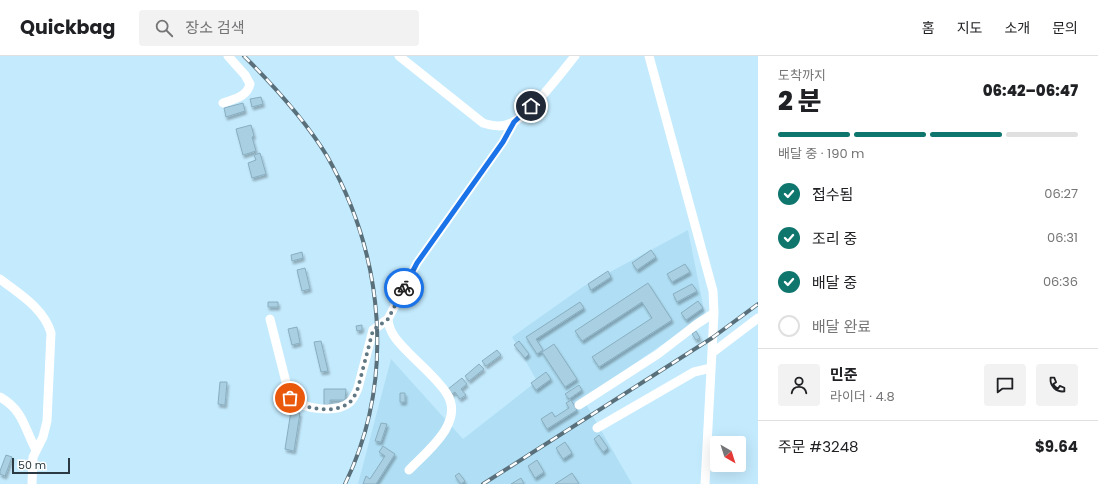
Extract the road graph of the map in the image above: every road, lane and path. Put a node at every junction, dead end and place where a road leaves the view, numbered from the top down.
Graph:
1 (228, 56) edge
2 (399, 56) edge
3 (575, 56) edge
4 (649, 56) edge
5 (223, 103) dead end
6 (514, 122) junction
7 (0, 279) edge
8 (714, 313) junction
9 (270, 318) dead end
10 (758, 318) edge
11 (388, 319) junction
12 (712, 353) junction
13 (711, 368) junction
14 (0, 397) edge
15 (579, 405) dead end
16 (597, 428) dead end
17 (36, 450) junction
18 (409, 470) dead end
19 (32, 484) edge
20 (705, 484) edge

1 - 5 street
2 - 6 street
3 - 6 street
4 - 8 street
6 - 11 street
7 - 17 street
8 - 12 street
8 - 15 street
9 - 11 street
10 - 12 street
11 - 18 street
12 - 13 street
13 - 16 street
13 - 20 street
14 - 17 street
17 - 19 street

